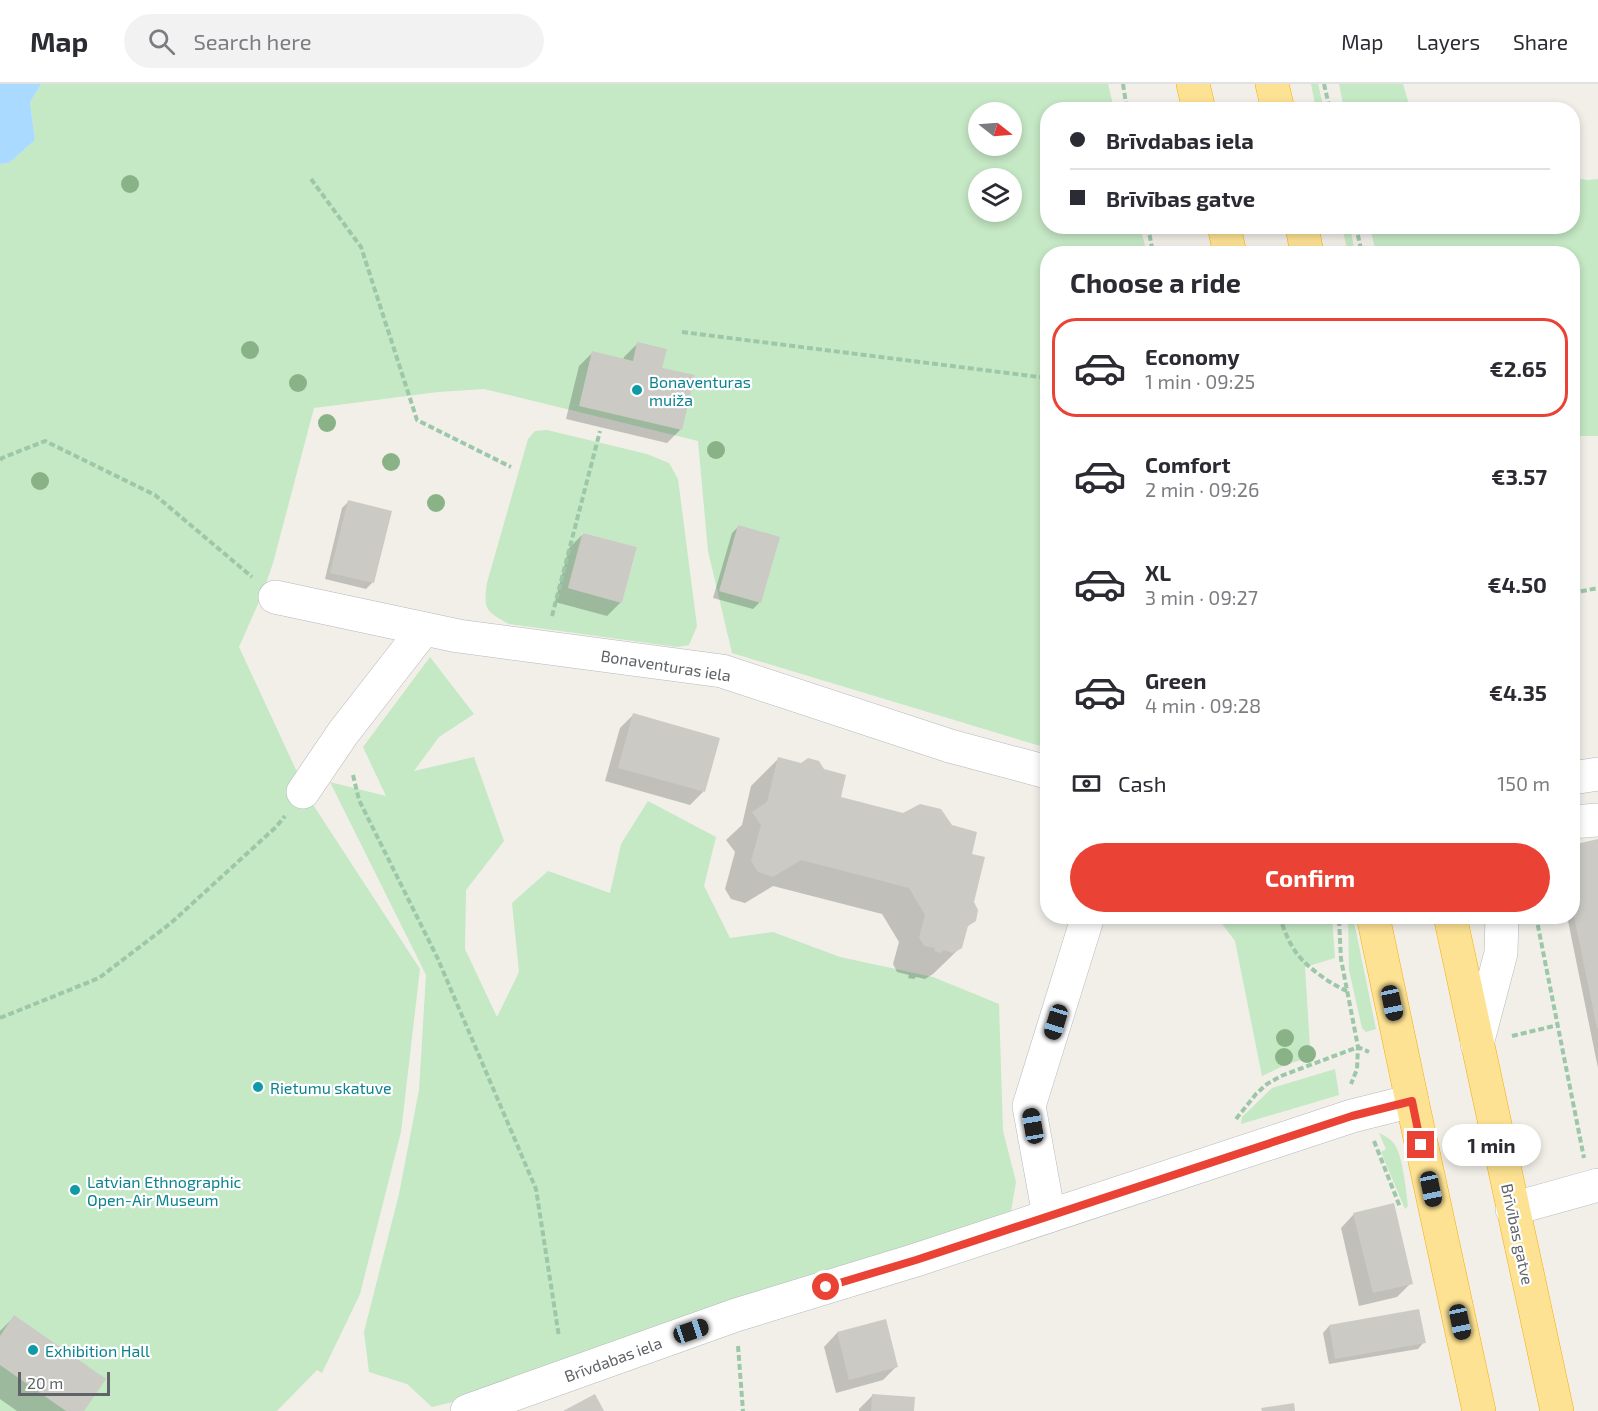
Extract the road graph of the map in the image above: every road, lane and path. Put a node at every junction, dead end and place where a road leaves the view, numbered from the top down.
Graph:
1 (1123, 84) edge
2 (1193, 84) edge
3 (1272, 84) edge
4 (1324, 84) edge
5 (1126, 102) edge
6 (1196, 102) edge
7 (1276, 102) edge
8 (1328, 102) edge
9 (311, 179) dead end
10 (682, 332) dead end
11 (1040, 377) edge
12 (600, 431) dead end
13 (0, 460) edge
14 (511, 466) dead end
15 (1598, 588) edge
16 (1580, 591) edge
17 (275, 597) joint
18 (424, 629) junction
19 (543, 647) junction
20 (343, 733) junction
21 (1040, 770) edge
22 (1598, 774) edge
23 (1580, 777) edge
24 (303, 792) joint
25 (1598, 820) edge
26 (1580, 821) edge
27 (1086, 924) edge
28 (1283, 924) edge
29 (1339, 924) edge
30 (1375, 924) edge
31 (1452, 924) edge
32 (1502, 924) edge
33 (1538, 924) edge
34 (1347, 990) junction
35 (0, 1018) edge
36 (1477, 1044) junction
37 (1412, 1101) junction
38 (1236, 1119) dead end
39 (1594, 1186) edge
40 (1512, 1209) junction
41 (1049, 1216) junction
42 (736, 1315) junction
43 (559, 1337) dead end
44 (467, 1411) edge
45 (743, 1411) edge
46 (1479, 1411) edge
47 (1557, 1411) edge

1 - 5 path
2 - 6 highway
3 - 7 highway
4 - 8 path
9 - 14 path
10 - 11 path
12 - 19 path
13 - 17 path
15 - 16 path
17 - 18 street, Bonaventuras iela
18 - 19 street, Bonaventuras iela
18 - 20 street
19 - 21 street, Bonaventuras iela
20 - 24 street
20 - 43 path
22 - 23 street
24 - 35 path
25 - 26 street
27 - 41 street
28 - 34 path
29 - 34 path
30 - 37 highway
31 - 36 highway, Brīvības gatve
32 - 36 street
33 - 39 path
34 - 38 path
36 - 40 highway, Brīvības gatve
37 - 41 street, Brīvdabas iela
37 - 46 highway
39 - 40 street
40 - 47 highway, Brīvības gatve
41 - 42 street, Brīvdabas iela
42 - 44 street, Brīvdabas iela
42 - 45 path

